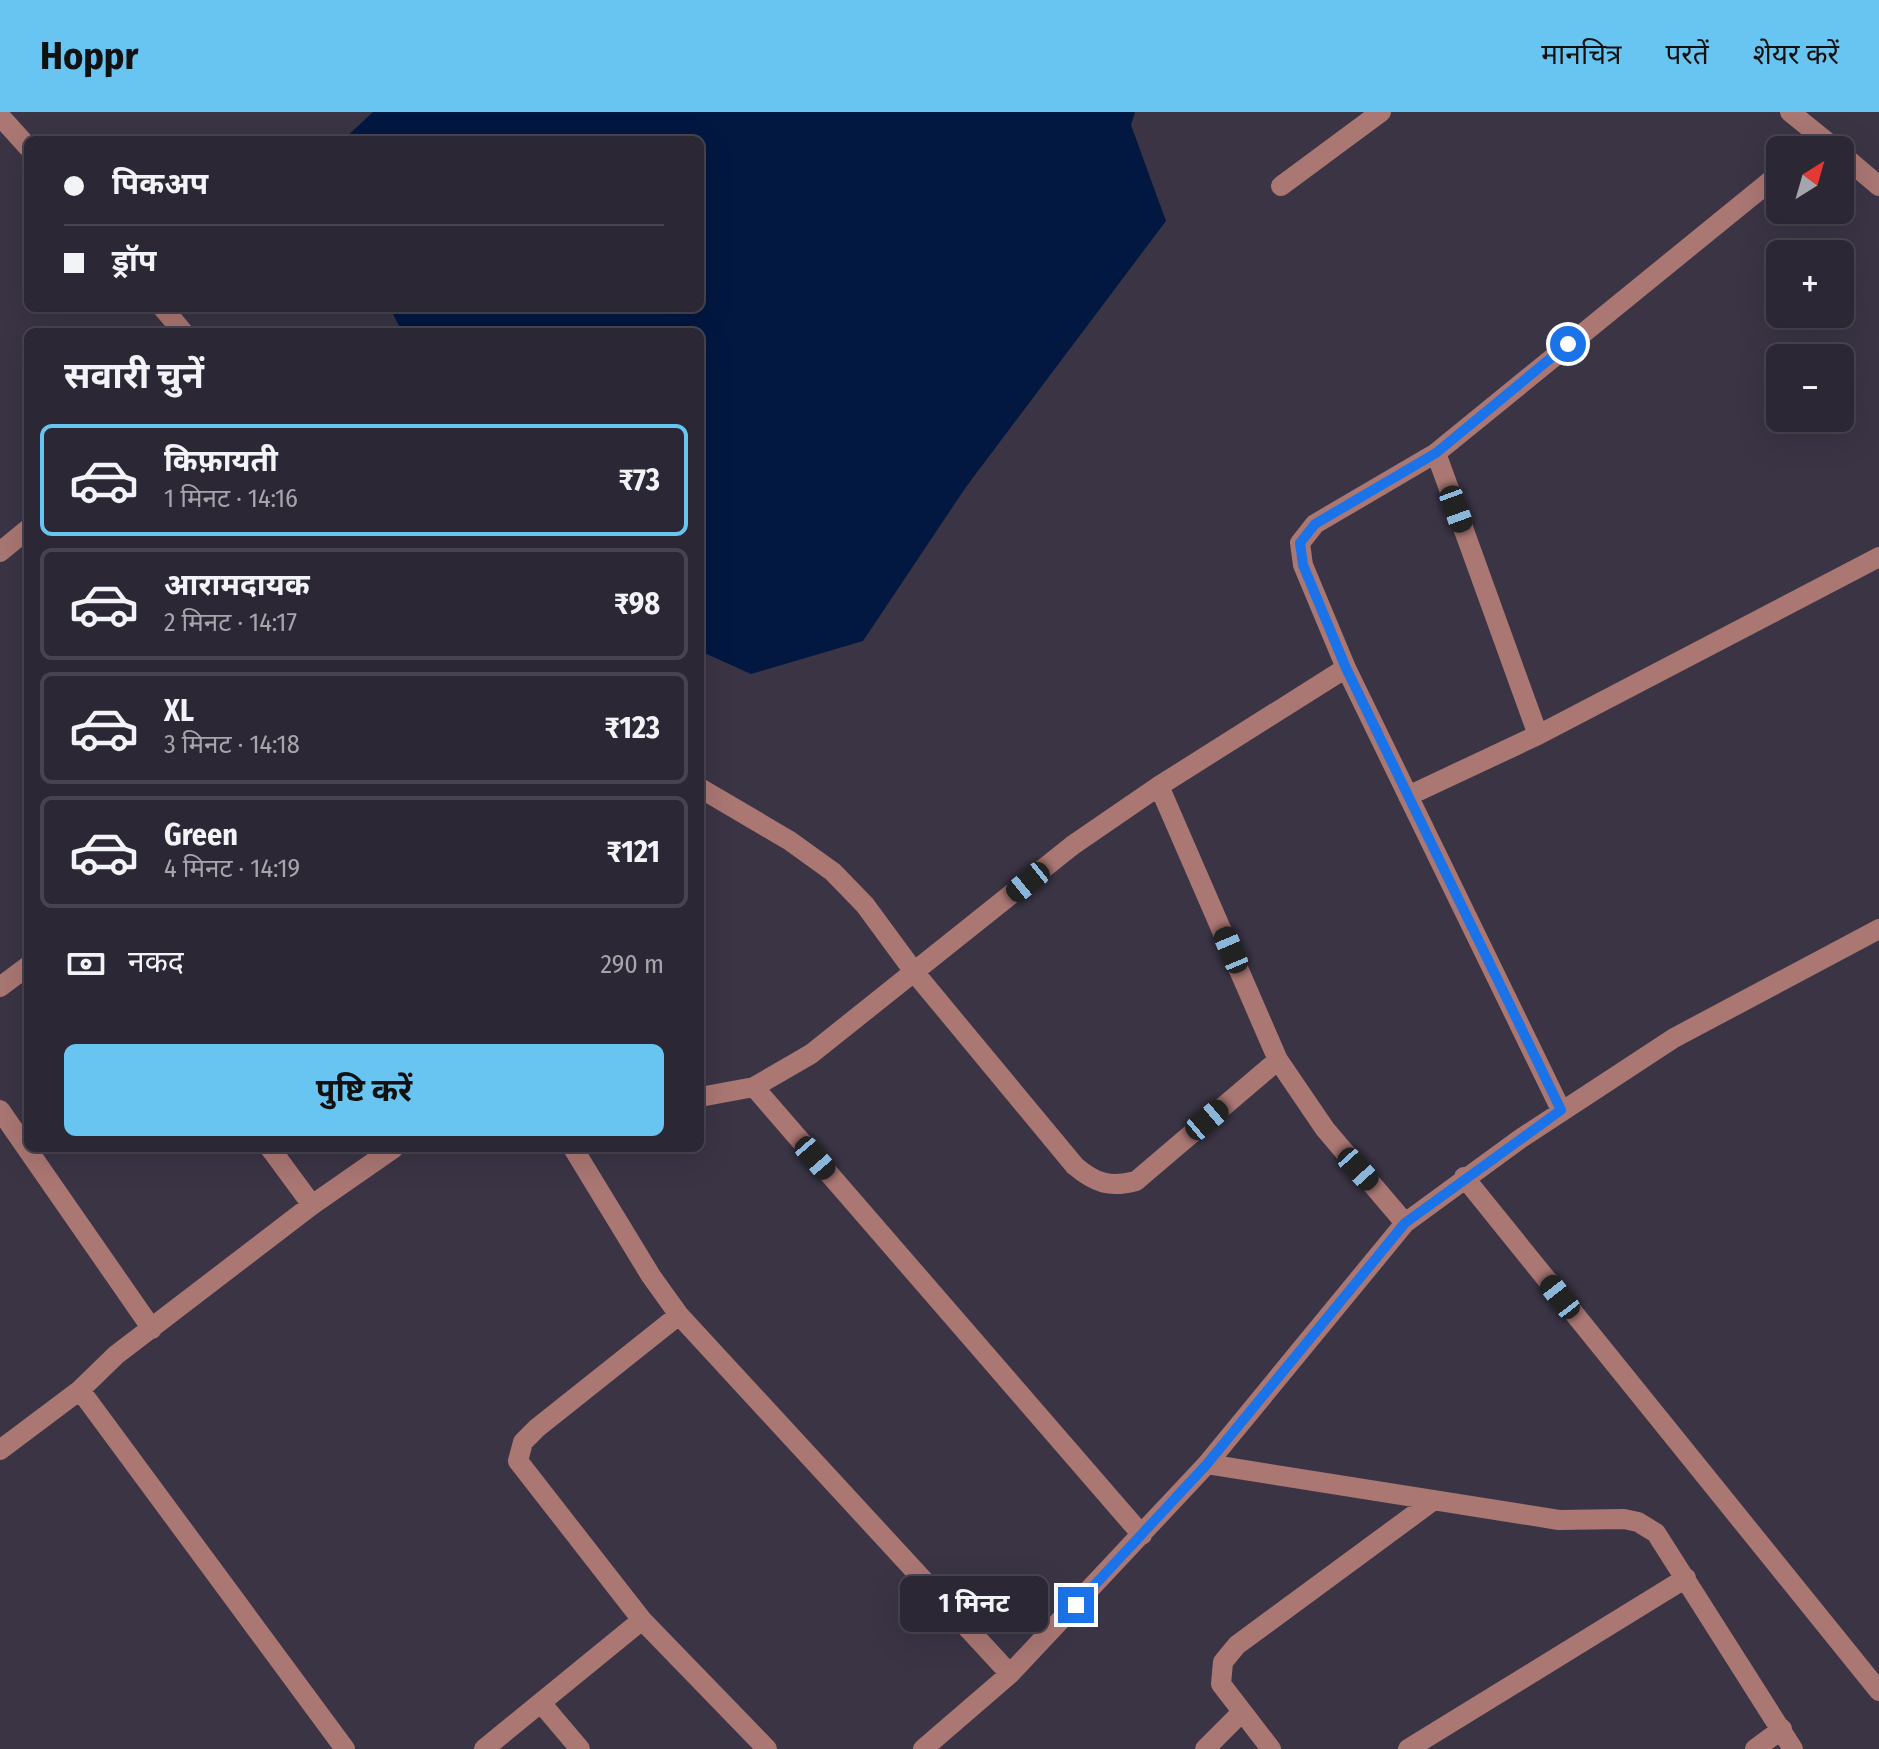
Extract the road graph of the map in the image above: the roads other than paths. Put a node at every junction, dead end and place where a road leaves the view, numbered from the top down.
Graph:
1 (1381, 112) edge
2 (1790, 112) edge
3 (0, 116) edge
4 (1815, 136) edge
5 (24, 143) edge
6 (1854, 168) edge
7 (1766, 184) edge
8 (1281, 186) dead end
9 (1879, 186) edge
10 (166, 312) edge
11 (180, 328) edge
12 (1436, 453) junction
13 (24, 532) edge
14 (0, 552) edge
15 (1879, 557) edge
16 (1346, 668) junction
17 (1538, 735) junction
18 (1159, 786) junction
19 (704, 790) edge
20 (1408, 796) junction
21 (1879, 929) edge
22 (0, 960) edge
23 (915, 973) junction
24 (14, 977) edge
25 (1278, 1060) junction
26 (754, 1087) junction
27 (704, 1096) edge
28 (0, 1110) edge
29 (1561, 1110) junction
30 (24, 1145) edge
31 (29, 1152) edge
32 (273, 1152) edge
33 (388, 1152) edge
34 (575, 1152) edge
35 (1464, 1177) junction
36 (312, 1205) junction
37 (1405, 1223) junction
38 (679, 1315) junction
39 (152, 1329) junction
40 (80, 1390) junction
41 (2, 1445) edge
42 (1207, 1464) junction
43 (1434, 1500) junction
44 (1142, 1535) junction
45 (1686, 1578) junction
46 (642, 1620) junction
47 (1010, 1674) junction
48 (1879, 1691) edge
49 (541, 1703) junction
50 (1242, 1712) junction
51 (1782, 1729) junction
52 (345, 1749) edge
53 (484, 1749) edge
54 (580, 1749) edge
55 (767, 1749) edge
56 (923, 1749) edge
57 (1205, 1749) edge
58 (1271, 1749) edge
59 (1408, 1749) edge
60 (1755, 1749) edge
61 (1793, 1749) edge

1 - 8 street
2 - 4 street
3 - 5 street
6 - 9 street
7 - 12 street
10 - 11 street
12 - 16 street
12 - 17 street
13 - 14 street
15 - 17 street
16 - 18 street
16 - 20 street
17 - 20 street
18 - 23 street
18 - 25 street
19 - 23 street
20 - 29 street
21 - 29 street
22 - 24 street
23 - 25 street
23 - 26 street
25 - 37 street
26 - 27 street
26 - 44 street
28 - 30 street
29 - 35 street
31 - 39 street
32 - 36 street
33 - 36 street
34 - 38 street
35 - 37 street
35 - 48 street
36 - 39 street
37 - 42 street
38 - 46 street
38 - 47 street
39 - 40 street
40 - 41 street
40 - 52 street
42 - 43 street
42 - 44 street
43 - 45 street
43 - 50 street
44 - 47 street
45 - 51 street
45 - 59 street
46 - 49 street
46 - 55 street
47 - 56 street
49 - 53 street
49 - 54 street
50 - 57 street
50 - 58 street
51 - 60 street
51 - 61 street

